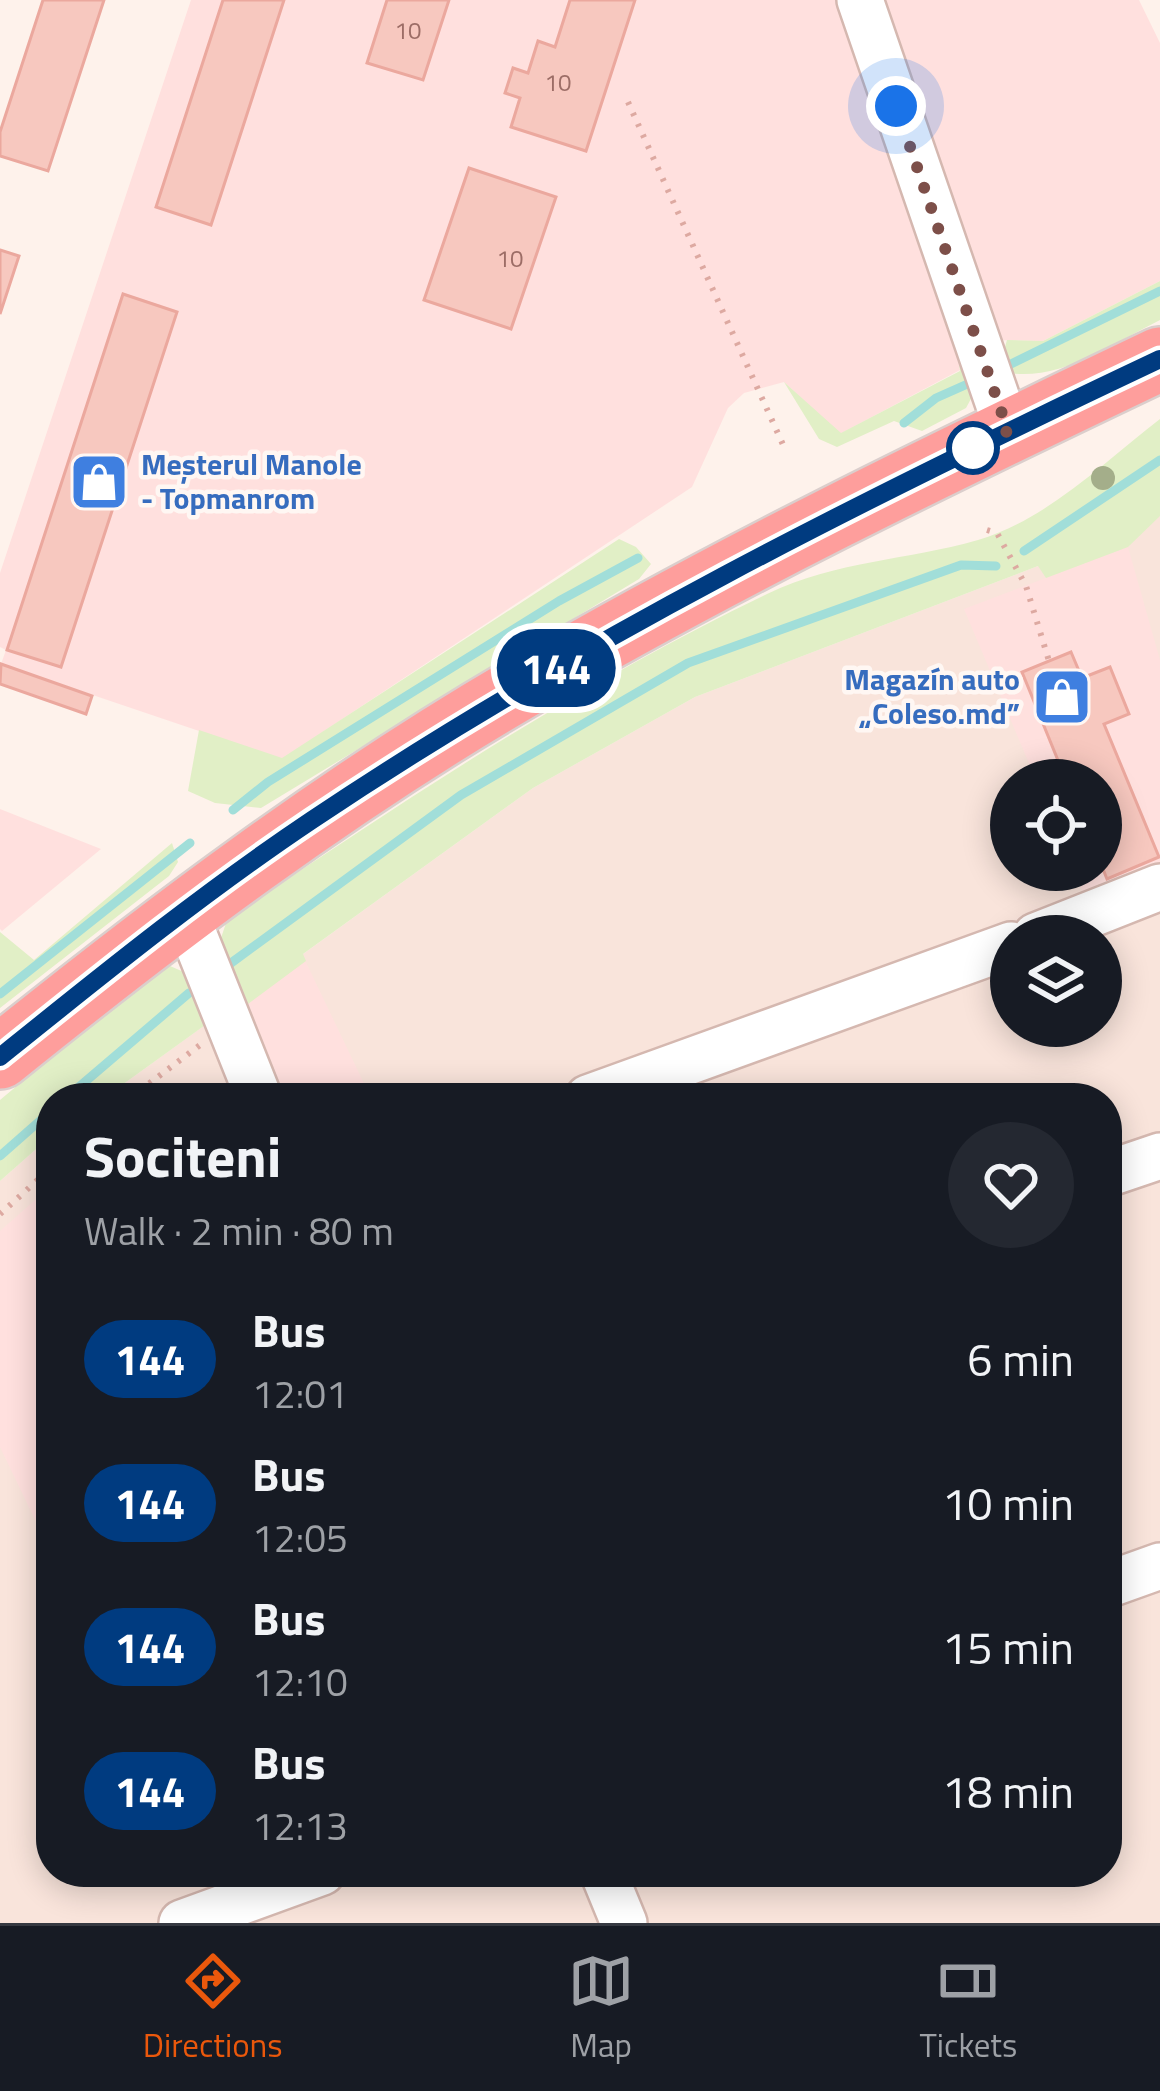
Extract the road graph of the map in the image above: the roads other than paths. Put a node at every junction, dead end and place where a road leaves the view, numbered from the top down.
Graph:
1 (860, 0) edge
2 (1160, 358) edge
3 (1008, 431) junction
4 (1160, 887) edge
5 (184, 910) junction
6 (1089, 915) edge
7 (990, 953) edge
8 (0, 1057) edge
9 (252, 1083) edge
10 (629, 1083) edge
11 (1160, 1156) edge
12 (1122, 1169) edge
13 (1160, 1566) edge
14 (1122, 1580) edge
15 (281, 1887) edge
16 (609, 1887) edge
17 (182, 1923) edge
18 (624, 1923) edge

1 - 3 street
2 - 3 highway
3 - 5 highway
4 - 6 street
5 - 8 highway
5 - 9 street
7 - 10 street
11 - 12 street
13 - 14 street
15 - 17 street
16 - 18 street

